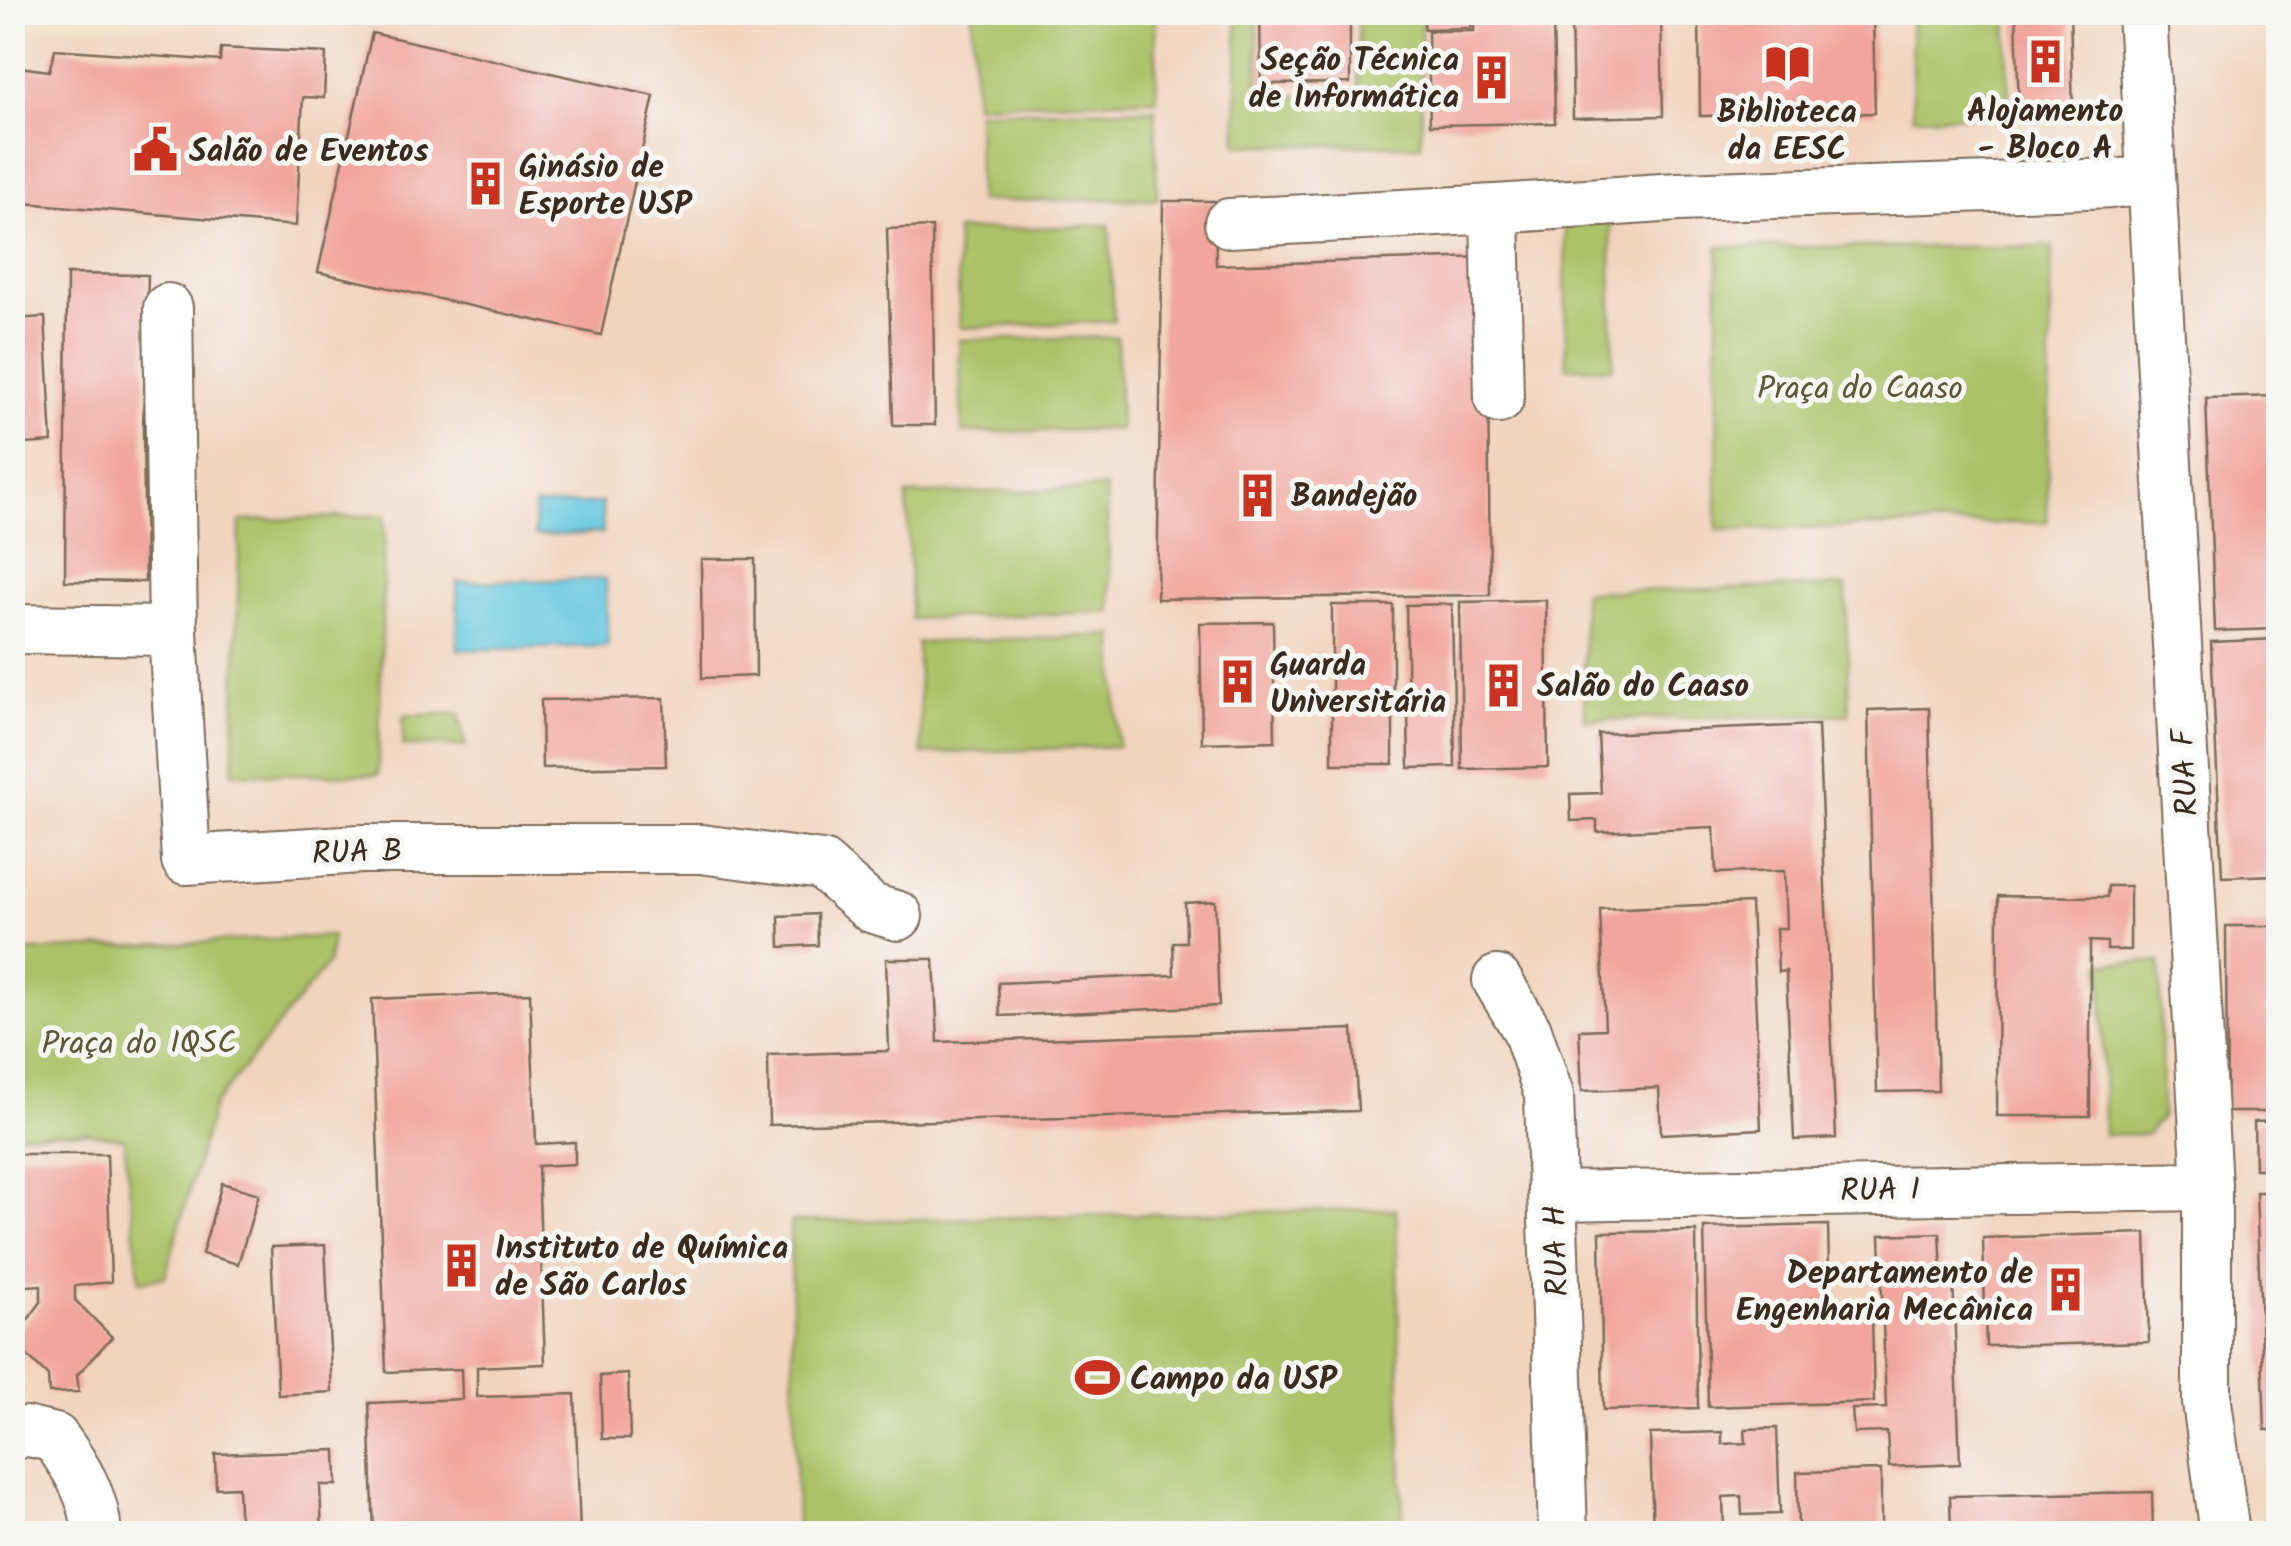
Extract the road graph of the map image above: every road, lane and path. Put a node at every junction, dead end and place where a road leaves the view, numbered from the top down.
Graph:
1 (2142, 12) edge
2 (2150, 182) junction
3 (1496, 209) junction
4 (1229, 222) dead end
5 (168, 308) dead end
6 (1499, 399) dead end
7 (12, 629) edge
8 (172, 632) junction
9 (898, 916) dead end
10 (1498, 980) dead end
11 (2207, 1186) junction
12 (1554, 1196) junction
13 (12, 1436) edge
14 (97, 1534) edge
15 (1563, 1534) edge
16 (2225, 1534) edge

1 - 2 street, RUA F
2 - 3 street
2 - 11 street, RUA F
3 - 4 street
3 - 6 street
5 - 8 street
7 - 8 street
8 - 9 street, RUA B
10 - 12 street, RUA H
11 - 12 street, RUA I
11 - 16 street, RUA F
12 - 15 street, RUA H
13 - 14 street

